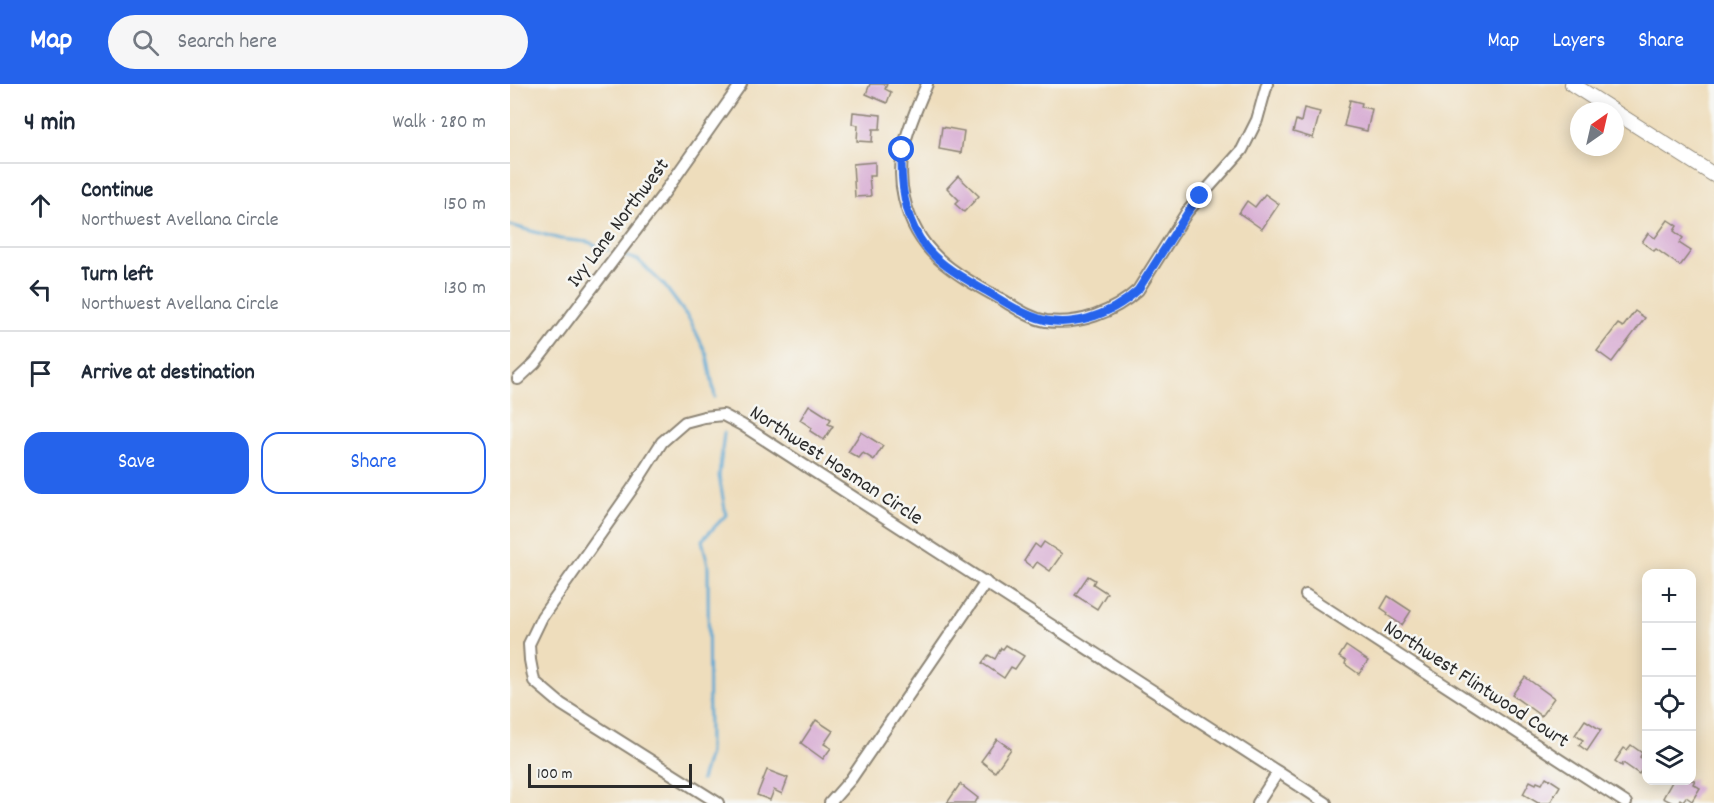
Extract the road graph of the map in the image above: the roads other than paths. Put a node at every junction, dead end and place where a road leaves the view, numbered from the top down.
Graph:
1 (741, 84) edge
2 (927, 84) edge
3 (1267, 84) edge
4 (1572, 84) edge
5 (1600, 102) edge
6 (1624, 117) edge
7 (1714, 175) edge
8 (518, 379) dead end
9 (986, 582) junction
10 (1306, 595) dead end
11 (1278, 772) junction
12 (718, 803) edge
13 (830, 803) edge
14 (1258, 803) edge
15 (1326, 803) edge
16 (1626, 803) edge

1 - 8 street, Ivy Lane Northwest
2 - 3 street
4 - 5 street
6 - 7 street
9 - 11 street, Northwest Hosman Circle
9 - 12 street, Northwest Hosman Circle
9 - 13 street
10 - 16 street, Northwest Flintwood Court
11 - 14 street
11 - 15 street, Northwest Hosman Circle

